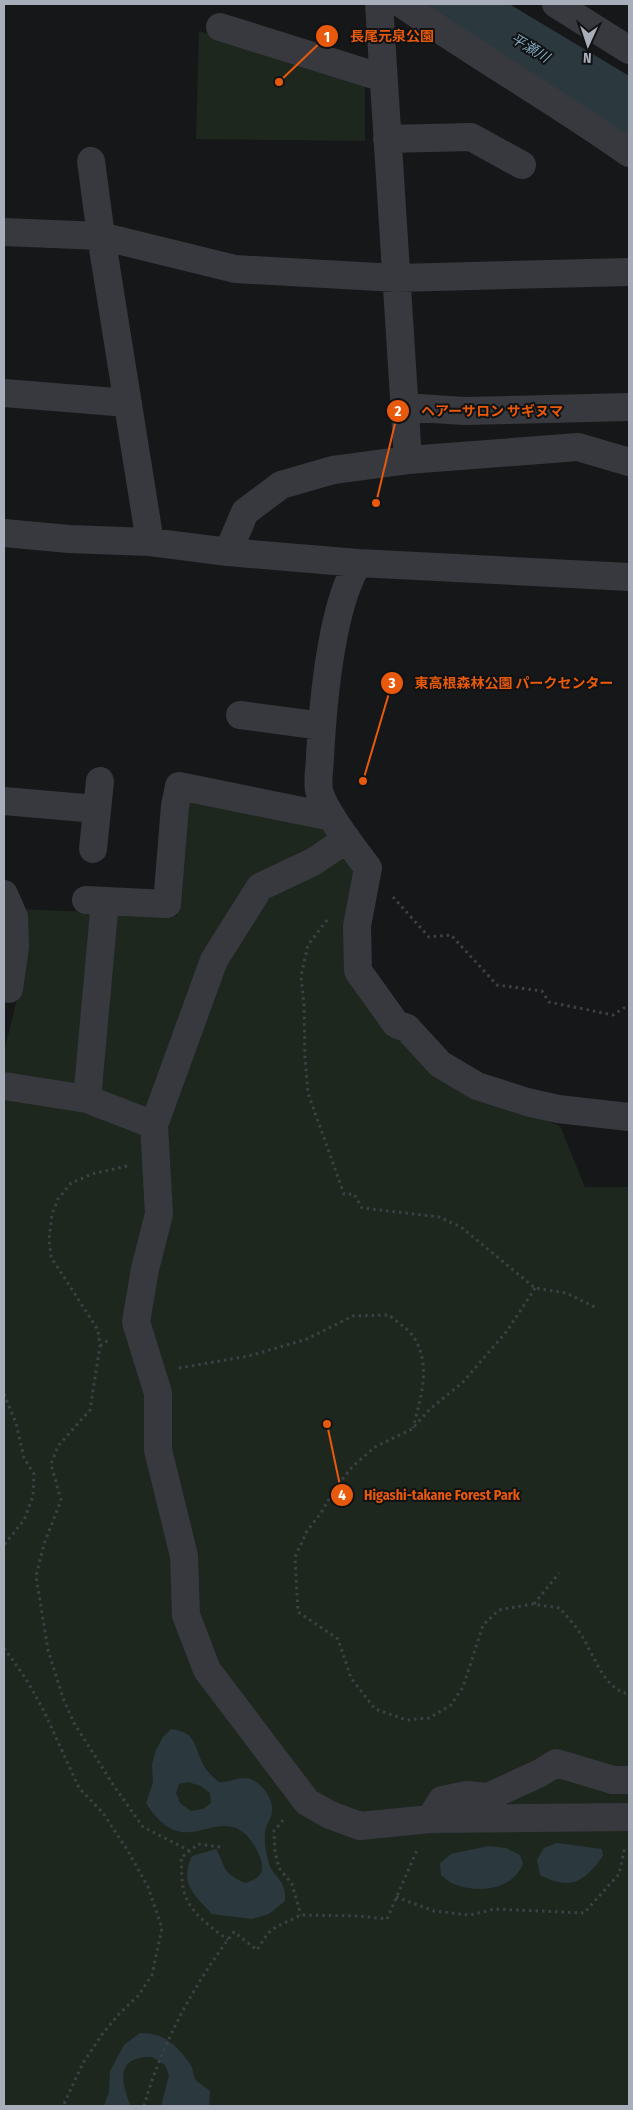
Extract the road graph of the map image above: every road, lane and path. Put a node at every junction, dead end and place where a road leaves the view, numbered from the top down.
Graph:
1 (379, 4) edge
2 (402, 4) edge
3 (556, 4) edge
4 (220, 27) dead end
5 (629, 50) edge
6 (383, 78) junction
7 (388, 139) junction
8 (629, 153) edge
9 (91, 161) dead end
10 (522, 165) dead end
11 (4, 232) edge
12 (101, 236) junction
13 (629, 272) edge
14 (396, 278) junction
15 (4, 393) edge
16 (128, 403) junction
17 (404, 407) junction
18 (629, 407) edge
19 (408, 460) junction
20 (629, 462) edge
21 (4, 533) edge
22 (150, 542) junction
23 (228, 552) junction
24 (358, 563) junction
25 (629, 577) edge
26 (240, 715) dead end
27 (322, 726) junction
28 (100, 781) dead end
29 (4, 801) edge
30 (96, 809) junction
31 (332, 817) junction
32 (347, 839) junction
33 (93, 849) dead end
34 (368, 868) junction
35 (4, 894) edge
36 (332, 913) dead end
37 (9, 989) dead end
38 (629, 1008) edge
39 (4, 1086) edge
40 (87, 1098) junction
41 (629, 1117) edge
42 (154, 1125) junction
43 (156, 1165) junction
44 (535, 1288) junction
45 (597, 1308) dead end
46 (151, 1372) junction
47 (4, 1394) edge
48 (412, 1429) junction
49 (4, 1545) edge
50 (559, 1573) dead end
51 (533, 1604) junction
52 (4, 1648) edge
53 (629, 1694) edge
54 (629, 1780) edge
55 (307, 1802) junction
56 (628, 1818) edge
57 (430, 1819) junction
58 (220, 1847) dead end
59 (190, 1851) junction
60 (396, 1897) junction
61 (301, 1915) junction
62 (228, 1940) junction
63 (63, 2106) edge
64 (144, 2106) edge

1 - 6 street
2 - 8 street
3 - 5 street
4 - 6 street
6 - 7 street
7 - 10 street
7 - 14 street
9 - 12 street
11 - 12 street
12 - 14 street
12 - 16 street
13 - 14 street
14 - 17 street
15 - 16 street
16 - 22 street
17 - 18 street
17 - 19 street
19 - 20 street
19 - 23 street
21 - 22 street
22 - 23 street
23 - 24 street
24 - 25 street
24 - 27 street
26 - 27 street
27 - 31 street
28 - 30 street
29 - 30 street
30 - 33 street
31 - 32 street
31 - 40 street
32 - 34 street
32 - 42 street
34 - 38 path
34 - 41 street
35 - 37 street
36 - 44 path
39 - 40 street
40 - 42 street
42 - 43 street
43 - 46 street
43 - 59 path
44 - 45 path
44 - 48 path
46 - 48 path
46 - 55 street
47 - 49 path
48 - 51 path
50 - 51 path
51 - 53 path
52 - 63 path
54 - 57 street
55 - 57 street
55 - 61 path
56 - 57 street
56 - 60 path
57 - 60 path
58 - 59 path
59 - 62 path
60 - 61 path
61 - 62 path
62 - 64 path

